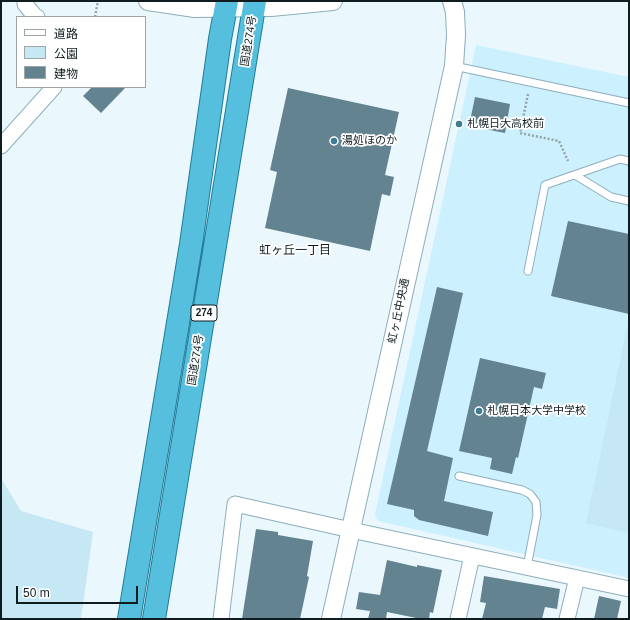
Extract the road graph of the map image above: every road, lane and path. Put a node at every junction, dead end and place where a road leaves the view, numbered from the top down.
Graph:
1 (25, 1) edge
2 (98, 1) edge
3 (148, 1) edge
4 (333, 1) edge
5 (452, 1) edge
6 (227, 4) edge
7 (255, 4) edge
8 (34, 16) edge
9 (96, 16) edge
10 (454, 66) junction
11 (530, 82) junction
12 (53, 88) edge
13 (629, 103) edge
14 (1, 146) edge
15 (568, 161) dead end
16 (629, 161) edge
17 (575, 175) junction
18 (629, 201) edge
19 (528, 271) dead end
20 (459, 476) dead end
21 (351, 530) junction
22 (472, 556) junction
23 (527, 567) junction
24 (576, 578) junction
25 (629, 589) edge
26 (129, 619) edge
27 (154, 619) edge
28 (221, 619) edge
29 (331, 619) edge
30 (458, 619) edge
31 (567, 619) edge

1 - 8 street
2 - 9 path
3 - 6 street
4 - 7 street
5 - 10 street, 虹ヶ丘中央通
6 - 7 street
6 - 26 highway, 274
7 - 27 highway, 国道274号 / 274
10 - 11 lane
10 - 21 street, 虹ヶ丘中央通
11 - 13 lane
11 - 15 path
12 - 14 street
16 - 17 lane
17 - 18 lane
17 - 19 lane
20 - 23 lane
21 - 22 street
21 - 28 street
21 - 29 street, 虹ヶ丘中央通
22 - 23 street
22 - 30 street
23 - 24 street
24 - 25 street
24 - 31 street

